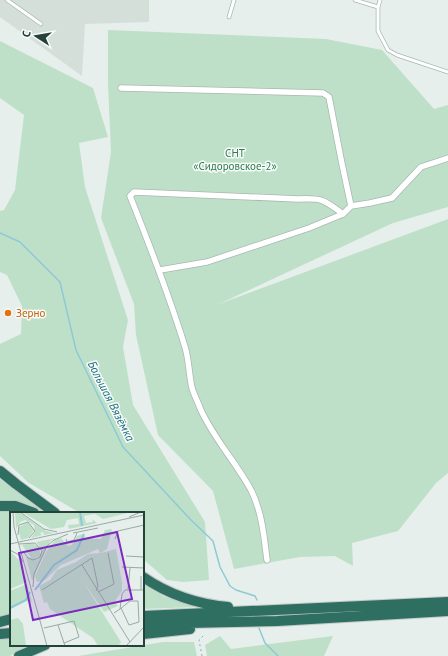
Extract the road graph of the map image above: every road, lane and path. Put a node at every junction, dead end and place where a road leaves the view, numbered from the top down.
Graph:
1 (7, 0) edge
2 (234, 0) edge
3 (355, 0) edge
4 (380, 0) edge
5 (378, 7) junction
6 (229, 17) dead end
7 (41, 24) dead end
8 (448, 72) edge
9 (121, 88) dead end
10 (448, 158) edge
11 (351, 206) junction
12 (343, 214) junction
13 (160, 270) junction
14 (0, 470) edge
15 (0, 506) edge
16 (31, 512) edge
17 (54, 512) edge
18 (267, 560) dead end
19 (144, 578) edge
20 (448, 602) edge
21 (262, 611) junction
22 (448, 611) edge
23 (144, 616) edge
24 (10, 619) edge
25 (246, 622) junction
26 (0, 624) edge
27 (144, 624) edge
28 (10, 633) edge
29 (0, 634) edge
30 (144, 634) edge
31 (203, 636) dead end
32 (43, 646) edge
33 (19, 656) edge
34 (202, 656) edge

1 - 7 lane
2 - 6 lane
3 - 5 lane
4 - 5 lane
5 - 8 lane
9 - 11 street
10 - 11 street
11 - 12 street
12 - 13 street
12 - 13 street
13 - 18 street
14 - 17 highway
15 - 16 highway
19 - 21 highway
20 - 21 highway
21 - 23 highway
22 - 25 highway
24 - 26 highway
25 - 27 highway
25 - 30 highway
28 - 29 highway
31 - 34 path
32 - 33 highway

